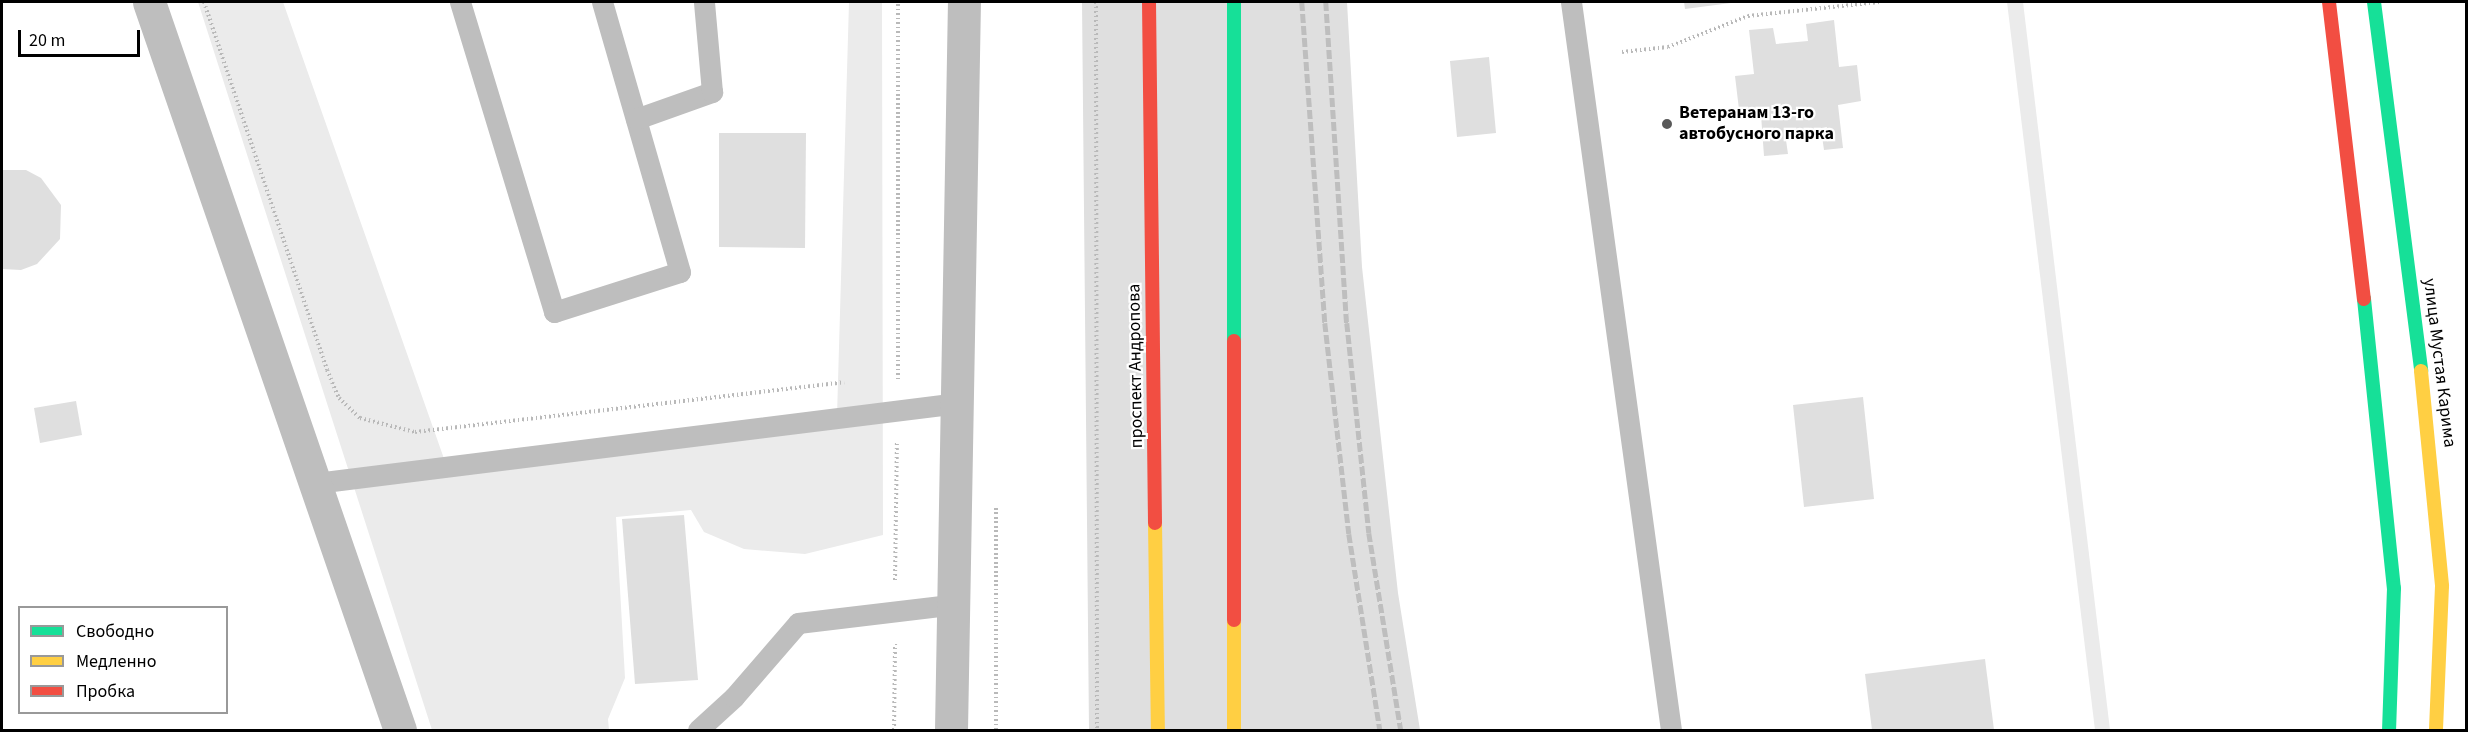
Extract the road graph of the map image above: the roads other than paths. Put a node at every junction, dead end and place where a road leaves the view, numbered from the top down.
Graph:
1 (149, 2) edge
2 (460, 2) edge
3 (602, 2) edge
4 (704, 2) edge
5 (964, 2) edge
6 (1149, 2) edge
7 (1234, 2) edge
8 (1571, 2) edge
9 (2329, 2) edge
10 (2374, 2) edge
11 (636, 119) junction
12 (958, 403) junction
13 (316, 483) junction
14 (950, 605) junction
15 (400, 730) edge
16 (698, 730) edge
17 (951, 730) edge
18 (1158, 730) edge
19 (1234, 730) edge
20 (1671, 730) edge
21 (2389, 730) edge
22 (2436, 730) edge

1 - 13 street
2 - 11 lane
3 - 11 lane
4 - 11 lane
5 - 12 street
6 - 18 street, проспект Андропова
7 - 19 street
8 - 20 lane
9 - 21 street
10 - 22 street, улица Мустая Карима
12 - 13 lane
12 - 14 street
13 - 15 street
14 - 16 lane
14 - 17 street

